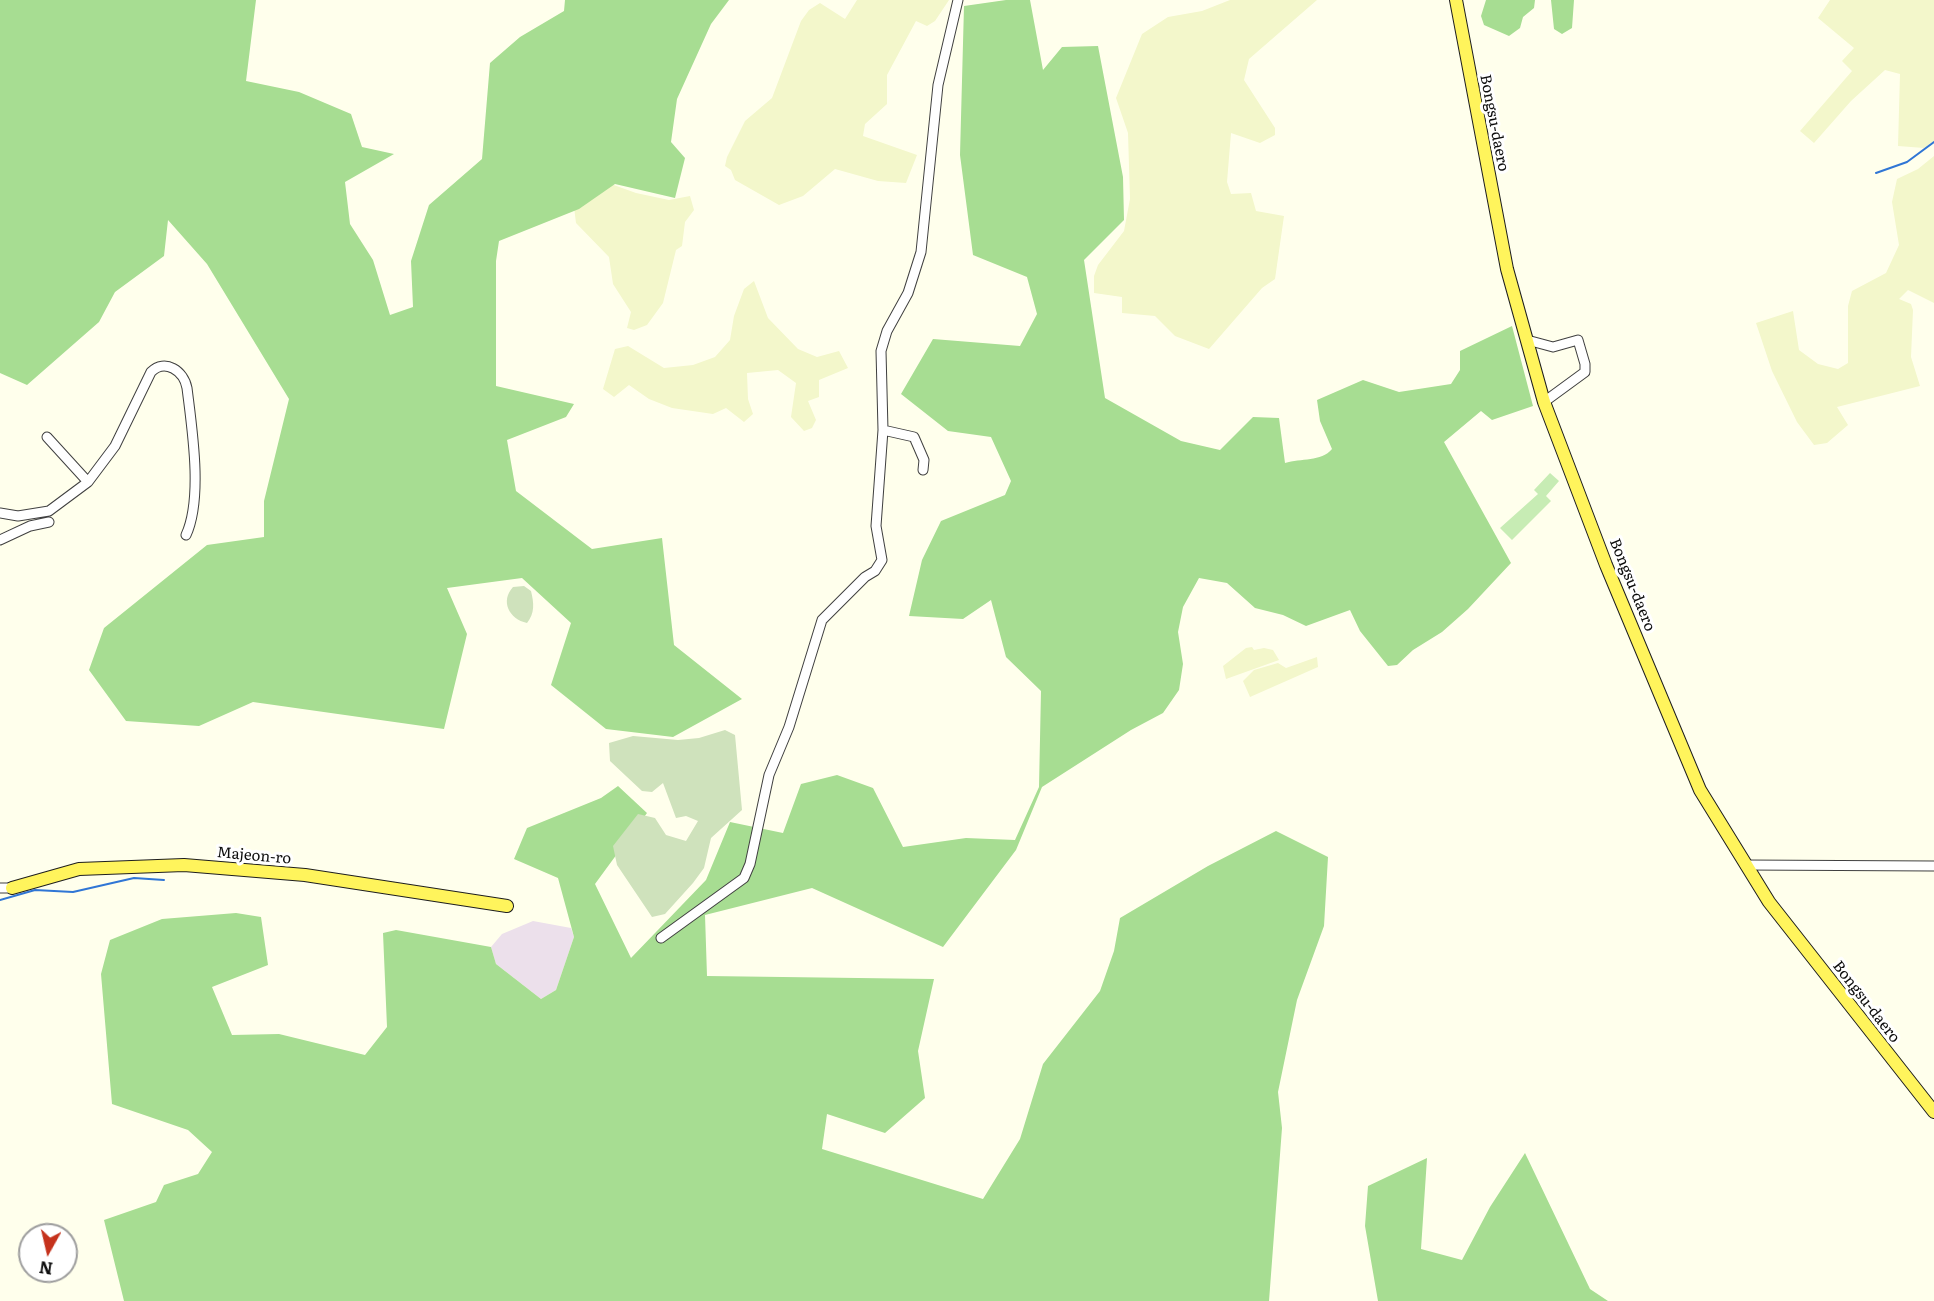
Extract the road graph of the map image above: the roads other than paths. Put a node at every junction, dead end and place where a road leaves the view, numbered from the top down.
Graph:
1 (958, 0) edge
2 (1456, 0) edge
3 (1527, 340) junction
4 (1544, 402) junction
5 (883, 430) junction
6 (47, 437) dead end
7 (923, 470) dead end
8 (88, 482) junction
9 (0, 513) edge
10 (49, 522) dead end
11 (186, 535) dead end
12 (0, 540) edge
13 (1744, 865) junction
14 (1934, 866) edge
15 (6, 888) edge
16 (507, 906) dead end
17 (661, 938) dead end
18 (1934, 1112) edge

1 - 5 street
2 - 3 main road, Bongsu-daero
3 - 4 main road, Bongsu-daero
3 - 4 street
4 - 13 main road, Bongsu-daero
5 - 7 street
5 - 17 street
6 - 8 street
8 - 9 street
8 - 11 street
10 - 12 street
13 - 14 street
13 - 18 main road, Bongsu-daero
15 - 16 main road, Majeon-ro

